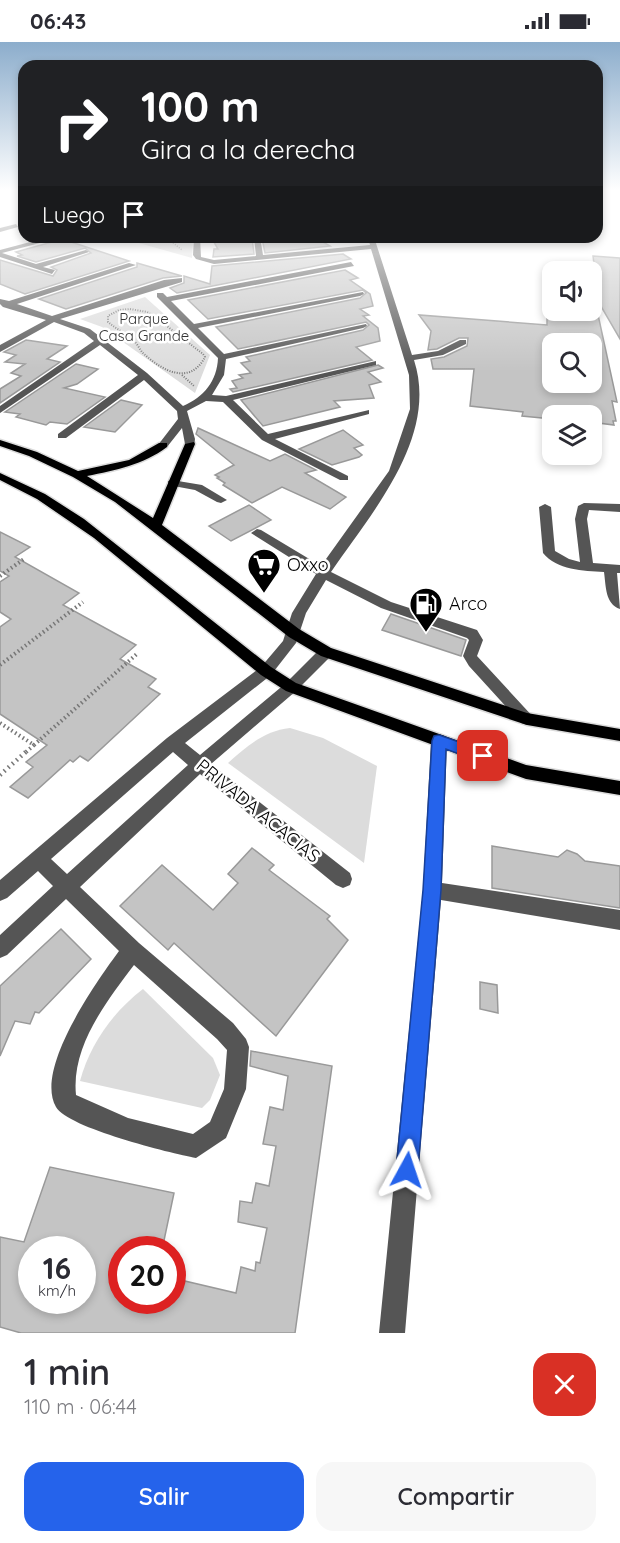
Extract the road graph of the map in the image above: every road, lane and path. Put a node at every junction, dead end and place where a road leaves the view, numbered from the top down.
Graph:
1 (86, 252) dead end
2 (196, 252) edge
3 (259, 252) edge
4 (301, 252) edge
5 (376, 252) edge
6 (0, 254) edge
7 (260, 260) junction
8 (351, 264) dead end
9 (132, 265) dead end
10 (35, 267) junction
11 (52, 272) dead end
12 (179, 280) dead end
13 (150, 287) junction
14 (360, 294) dead end
15 (166, 300) junction
16 (2, 304) edge
17 (141, 310) joint
18 (55, 318) junction
19 (363, 326) dead end
20 (193, 327) junction
21 (100, 341) junction
22 (463, 342) dead end
23 (0, 349) edge
24 (222, 357) junction
25 (408, 358) junction
26 (373, 363) dead end
27 (144, 375) junction
28 (206, 398) junction
29 (226, 399) junction
30 (0, 410) edge
31 (365, 412) dead end
32 (182, 416) junction
33 (62, 436) dead end
34 (266, 438) junction
35 (0, 442) edge
36 (190, 444) joint
37 (163, 445) joint
38 (77, 475) junction
39 (0, 476) edge
40 (344, 478) dead end
41 (172, 483) junction
42 (221, 500) dead end
43 (545, 507) dead end
44 (620, 508) edge
45 (156, 526) junction
46 (257, 533) dead end
47 (24, 559) dead end
48 (587, 566) junction
49 (615, 569) edge
50 (323, 573) junction
51 (0, 576) edge
52 (83, 602) dead end
53 (620, 604) edge
54 (294, 633) junction
55 (326, 651) junction
56 (138, 653) dead end
57 (0, 665) edge
58 (266, 671) junction
59 (291, 687) junction
60 (527, 719) junction
61 (0, 723) edge
62 (620, 735) edge
63 (439, 741) junction
64 (174, 743) junction
65 (34, 745) junction
66 (199, 765) junction
67 (0, 775) edge
68 (620, 788) edge
69 (38, 859) junction
70 (343, 879) dead end
71 (66, 887) junction
72 (432, 890) junction
73 (0, 892) edge
74 (620, 920) edge
75 (0, 948) edge
76 (132, 950) junction
77 (392, 1333) edge

1 - 10 street
2 - 7 street
3 - 7 street
4 - 7 street
5 - 25 street
6 - 10 street
8 - 15 street
9 - 16 street
10 - 11 street
12 - 13 street
13 - 15 street
13 - 18 street
14 - 20 street
15 - 20 street
16 - 18 street
17 - 17 path
18 - 21 street
18 - 23 street
19 - 24 street
20 - 24 street
21 - 27 street
21 - 30 street
22 - 25 street
24 - 28 street
25 - 50 street
26 - 29 street
27 - 32 street
27 - 33 street
28 - 29 street
28 - 32 street
29 - 34 street
31 - 34 street
32 - 36 street
32 - 37 street
34 - 40 street
35 - 38 main road
36 - 41 main road
37 - 38 main road
38 - 45 main road
39 - 58 main road
41 - 42 street
41 - 45 main road
43 - 48 street
44 - 48 street
45 - 54 main road
46 - 50 street
47 - 51 path
48 - 49 street
49 - 53 street
50 - 54 street
50 - 60 street
52 - 57 path
54 - 55 main road
54 - 58 street
55 - 59 street
55 - 60 main road
56 - 65 path
58 - 59 main road
58 - 64 street
59 - 63 main road
59 - 66 street
60 - 62 main road
61 - 65 path
63 - 68 main road
63 - 72 street
64 - 66 street, PRIVADA ACACIAS
64 - 69 street
65 - 67 path
66 - 70 street, PRIVADA ACACIAS
66 - 71 street
69 - 71 street
69 - 73 street
71 - 75 street
71 - 76 street
72 - 74 street
72 - 77 street
76 - 76 street

